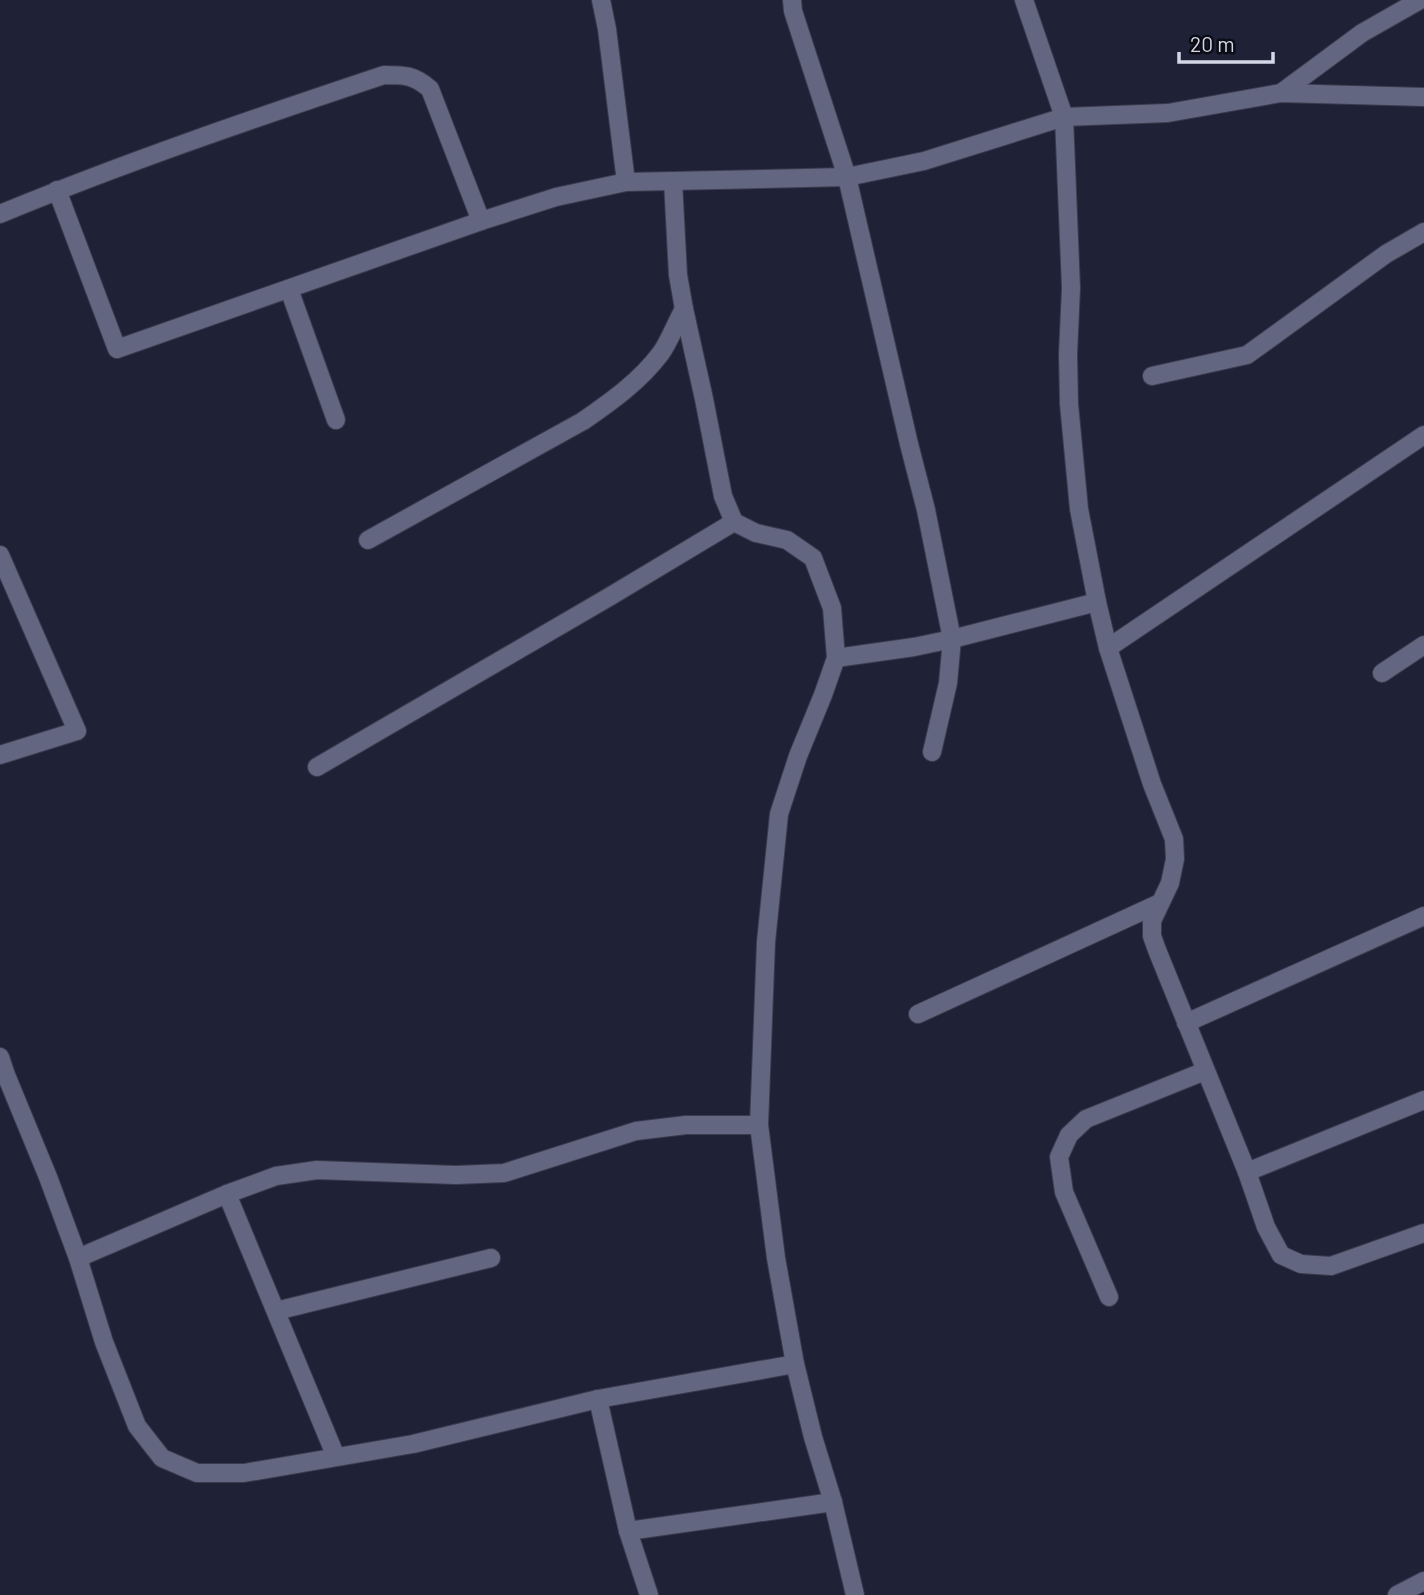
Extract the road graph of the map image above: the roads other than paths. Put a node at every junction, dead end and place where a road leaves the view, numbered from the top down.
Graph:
1 (601, 0) edge
2 (792, 0) edge
3 (1024, 0) edge
4 (1420, 0) edge
5 (1281, 93) junction
6 (1424, 97) edge
7 (1064, 117) junction
8 (847, 177) junction
9 (673, 181) junction
10 (626, 182) junction
11 (57, 190) junction
12 (0, 214) edge
13 (481, 220) junction
14 (1424, 232) edge
15 (289, 289) junction
16 (684, 309) junction
17 (1152, 376) dead end
18 (336, 420) dead end
19 (1424, 435) edge
20 (734, 522) junction
21 (368, 540) dead end
22 (0, 555) edge
23 (1097, 602) junction
24 (951, 639) junction
25 (1424, 645) edge
26 (1108, 648) junction
27 (835, 658) junction
28 (1382, 673) dead end
29 (932, 752) dead end
30 (0, 755) edge
31 (317, 767) dead end
32 (1160, 903) junction
33 (1424, 916) edge
34 (918, 1014) dead end
35 (1186, 1023) junction
36 (2, 1070) edge
37 (1205, 1071) junction
38 (1424, 1100) edge
39 (759, 1125) junction
40 (1247, 1172) junction
41 (227, 1194) junction
42 (1424, 1233) edge
43 (78, 1258) junction
44 (491, 1258) dead end
45 (1109, 1297) dead end
46 (276, 1311) junction
47 (795, 1364) junction
48 (598, 1399) junction
49 (336, 1457) junction
50 (833, 1502) junction
51 (628, 1531) junction
52 (1424, 1581) edge
53 (649, 1595) edge
54 (855, 1595) edge
55 (1399, 1595) edge

1 - 10 street
2 - 8 street
3 - 7 street
4 - 5 street
5 - 6 street
5 - 7 street
7 - 8 street
7 - 23 street
8 - 9 street
8 - 24 street
9 - 10 street
9 - 16 street
10 - 13 street
11 - 12 street
11 - 13 street
11 - 15 street
13 - 15 street
14 - 17 street
15 - 18 street
16 - 20 street
16 - 21 street
19 - 26 street
20 - 27 street
20 - 31 street
22 - 30 street
23 - 24 street
23 - 26 street
24 - 27 street
24 - 29 street
25 - 28 street
26 - 32 street
27 - 39 street
32 - 34 street
32 - 35 street
33 - 35 street
35 - 37 street
36 - 43 street
37 - 40 street
37 - 45 street
38 - 40 street
39 - 41 street
39 - 47 street
40 - 42 street
41 - 43 street
41 - 46 street
43 - 49 street
44 - 46 street
46 - 49 street
47 - 48 street
47 - 50 street
48 - 49 street
48 - 51 street
50 - 51 street
50 - 54 street
51 - 53 street
52 - 55 street

